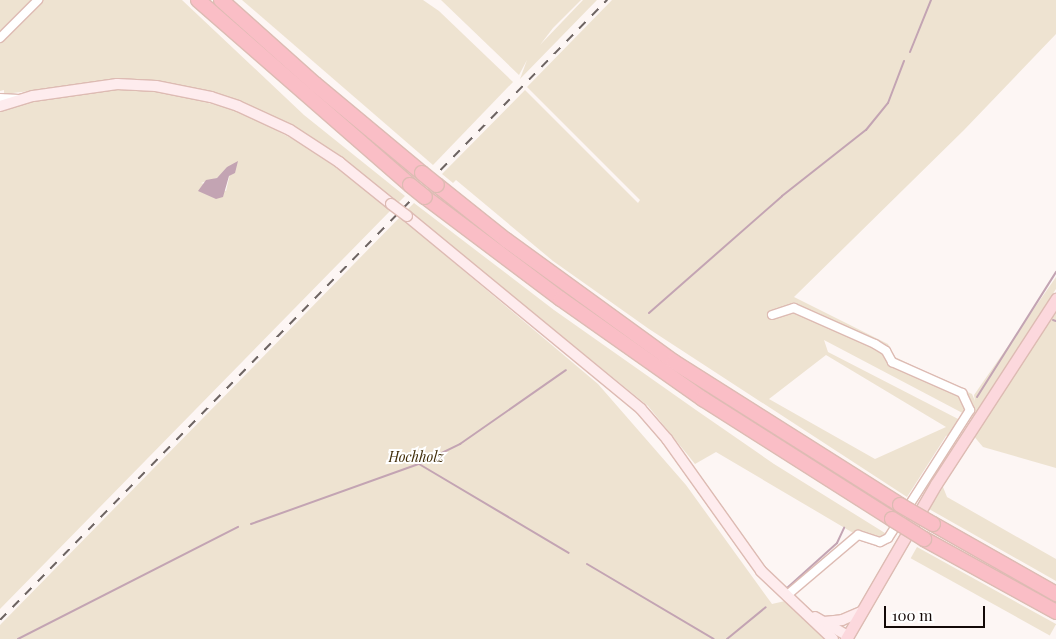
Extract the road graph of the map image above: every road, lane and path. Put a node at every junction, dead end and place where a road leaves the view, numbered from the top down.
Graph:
1 (38, 0) edge
2 (198, 0) edge
3 (221, 0) edge
4 (0, 38) edge
5 (0, 98) edge
6 (19, 99) junction
7 (0, 106) edge
8 (1056, 299) edge
9 (772, 315) dead end
10 (1056, 594) edge
11 (786, 596) junction
12 (797, 606) junction
13 (862, 612) junction
14 (1056, 612) edge
15 (824, 622) junction
16 (847, 637) edge
17 (833, 639) edge

1 - 4 street
2 - 14 highway, bridge
3 - 10 highway, bridge
5 - 6 street
6 - 7 main road
6 - 11 main road, bridge
8 - 13 main road
9 - 11 street
11 - 12 main road
12 - 15 main road
12 - 17 main road
13 - 15 main road
13 - 16 main road
15 - 16 main road

